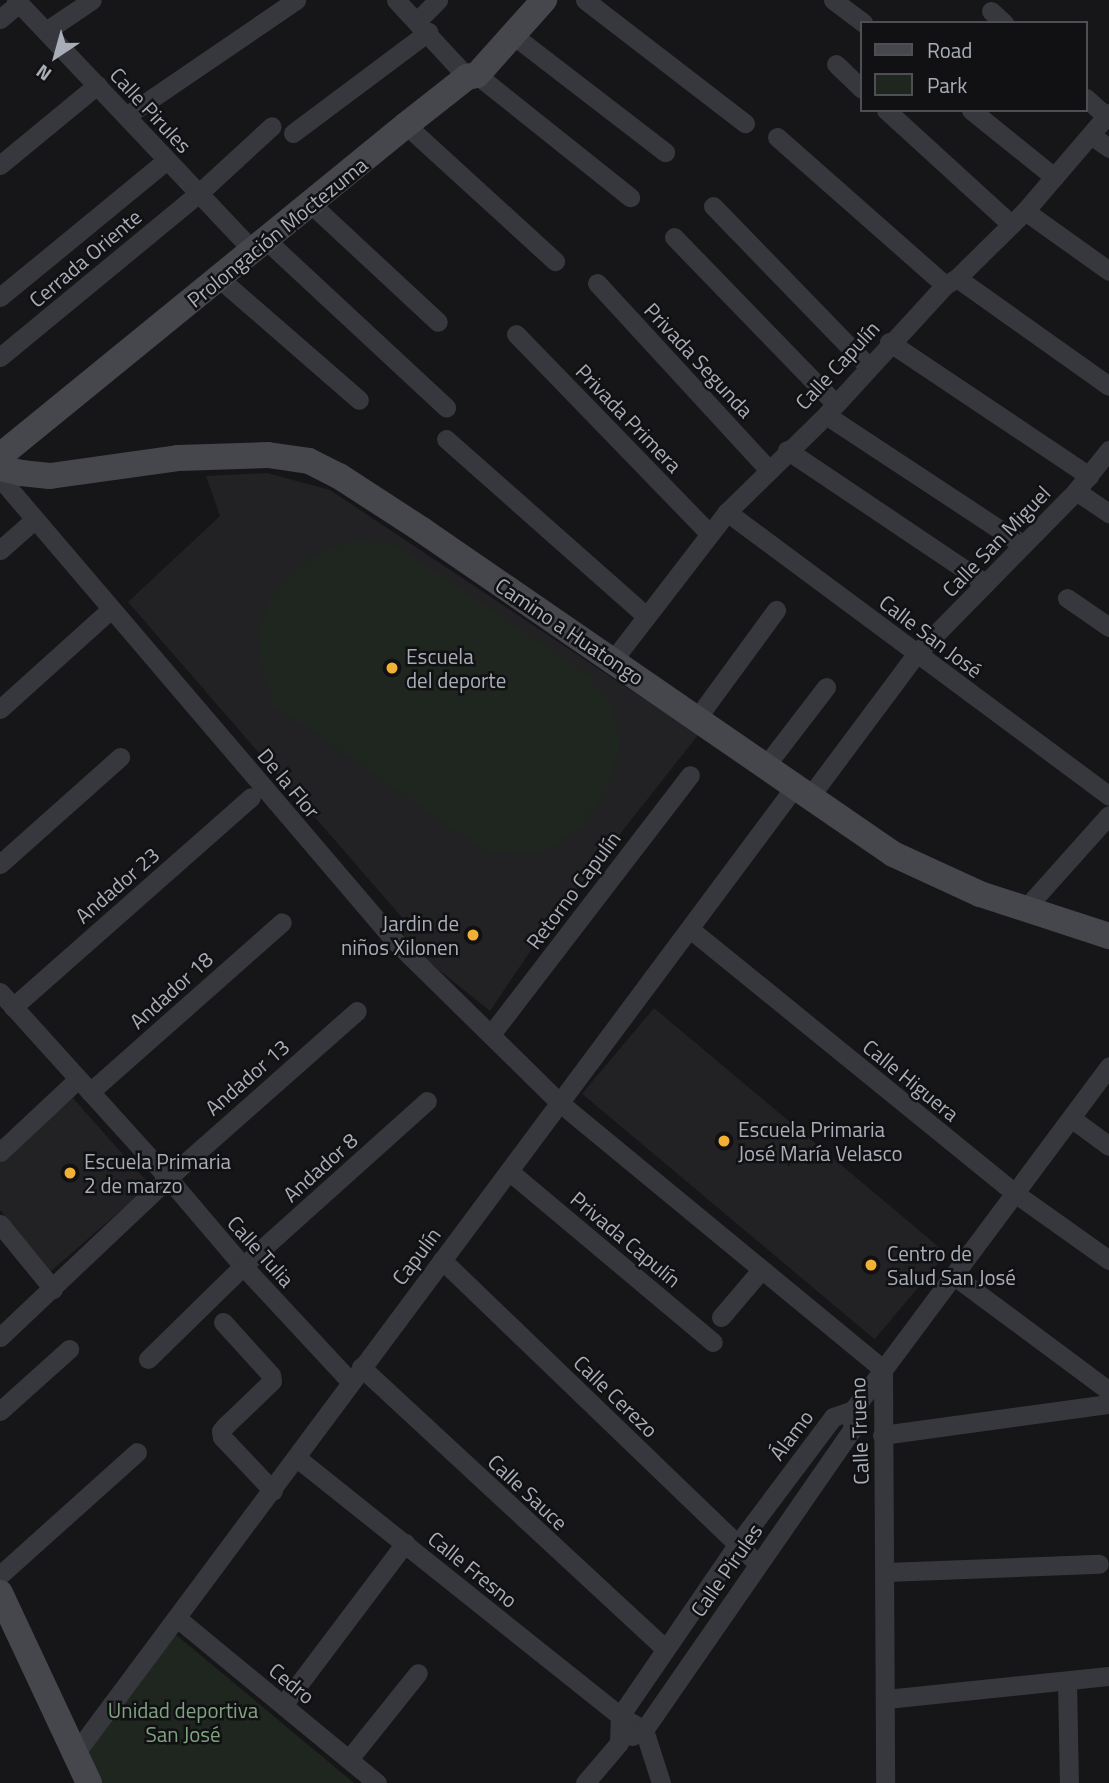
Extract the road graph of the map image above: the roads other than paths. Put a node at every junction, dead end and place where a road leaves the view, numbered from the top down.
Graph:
1 (92, 0) edge
2 (296, 0) edge
3 (396, 0) edge
4 (438, 0) edge
5 (544, 0) edge
6 (585, 0) edge
7 (833, 0) edge
8 (18, 2) edge
9 (0, 19) edge
10 (860, 21) edge
11 (423, 26) junction
12 (46, 31) junction
13 (513, 35) junction
14 (836, 64) dead end
15 (472, 76) junction
16 (96, 85) junction
17 (860, 87) edge
18 (1088, 100) edge
19 (888, 112) edge
20 (973, 112) edge
21 (1108, 115) edge
22 (125, 116) junction
23 (745, 123) dead end
24 (406, 125) junction
25 (272, 126) dead end
26 (293, 133) dead end
27 (1092, 136) junction
28 (777, 137) dead end
29 (1109, 149) edge
30 (665, 152) dead end
31 (167, 160) junction
32 (0, 165) edge
33 (1054, 177) junction
34 (198, 194) junction
35 (630, 197) dead end
36 (311, 204) junction
37 (713, 206) dead end
38 (1018, 218) junction
39 (674, 237) dead end
40 (260, 246) junction
41 (555, 261) dead end
42 (1109, 271) edge
43 (220, 279) junction
44 (951, 281) junction
45 (597, 283) dead end
46 (0, 297) edge
47 (439, 323) dead end
48 (516, 334) dead end
49 (889, 342) junction
50 (0, 357) edge
51 (868, 366) junction
52 (1109, 386) edge
53 (359, 400) dead end
54 (446, 407) dead end
55 (830, 409) junction
56 (446, 439) dead end
57 (787, 450) junction
58 (1109, 450) edge
59 (0, 456) edge
60 (0, 468) edge
61 (768, 469) junction
62 (1089, 476) junction
63 (0, 478) edge
64 (1076, 491) junction
65 (727, 512) junction
66 (1109, 513) edge
67 (34, 520) junction
68 (709, 533) junction
69 (1023, 545) junction
70 (0, 550) edge
71 (985, 583) junction
72 (1067, 598) dead end
73 (111, 609) junction
74 (776, 610) dead end
75 (646, 615) junction
76 (1109, 626) edge
77 (917, 653) junction
78 (613, 660) junction
79 (826, 687) dead end
80 (0, 709) edge
81 (697, 718) junction
82 (120, 757) dead end
83 (767, 764) junction
84 (690, 775) dead end
85 (803, 790) junction
86 (1109, 796) edge
87 (251, 797) dead end
88 (1109, 815) edge
89 (0, 864) edge
90 (1024, 910) junction
91 (282, 922) dead end
92 (690, 929) junction
93 (1109, 936) edge
94 (7, 1000) edge
95 (357, 1011) dead end
96 (492, 1033) junction
97 (1109, 1066) edge
98 (84, 1085) junction
99 (427, 1101) dead end
100 (560, 1102) junction
101 (1071, 1118) junction
102 (1109, 1146) edge
103 (0, 1152) edge
104 (509, 1171) junction
105 (168, 1178) junction
106 (1016, 1194) junction
107 (3, 1233) edge
108 (442, 1260) junction
109 (1109, 1260) edge
110 (243, 1266) junction
111 (761, 1270) junction
112 (953, 1275) junction
113 (53, 1289) junction
114 (721, 1317) dead end
115 (223, 1322) dead end
116 (0, 1337) edge
117 (713, 1342) dead end
118 (69, 1349) dead end
119 (148, 1359) dead end
120 (883, 1369) junction
121 (356, 1374) junction
122 (1109, 1391) edge
123 (1109, 1404) edge
124 (853, 1410) junction
125 (0, 1411) edge
126 (882, 1435) junction
127 (137, 1452) dead end
128 (297, 1458) junction
129 (273, 1491) junction
130 (405, 1543) junction
131 (737, 1545) junction
132 (758, 1564) junction
133 (1099, 1564) dead end
134 (886, 1572) junction
135 (0, 1575) edge
136 (0, 1593) edge
137 (177, 1618) junction
138 (665, 1649) junction
139 (418, 1673) dead end
140 (1109, 1676) edge
141 (1067, 1682) junction
142 (886, 1699) junction
143 (282, 1705) junction
144 (620, 1716) junction
145 (643, 1730) junction
146 (619, 1743) junction
147 (74, 1755) junction
148 (349, 1759) junction
149 (89, 1783) edge
150 (377, 1783) edge
151 (585, 1783) edge
152 (661, 1783) edge
153 (885, 1783) edge
154 (1069, 1783) edge

1 - 12 street
2 - 22 street
3 - 11 street
4 - 11 street
5 - 13 main road, Prolongación Moctezuma
6 - 23 street
7 - 10 street
8 - 9 street
8 - 12 street, Calle Pirules
11 - 15 street
11 - 26 street
12 - 16 street, Calle Pirules
13 - 15 main road, Prolongación Moctezuma
13 - 30 street
14 - 17 street
15 - 24 main road, Prolongación Moctezuma
15 - 35 street
16 - 22 street, Calle Pirules
16 - 32 street
18 - 21 street
19 - 38 street
20 - 33 street
21 - 27 street, Calle Capulín
22 - 31 street, Calle Pirules
24 - 36 main road, Prolongación Moctezuma
24 - 41 street
25 - 34 street, Cerrada Oriente
27 - 29 street
27 - 33 street, Calle Capulín
28 - 44 street
31 - 34 street, Calle Pirules
31 - 46 street
33 - 38 street, Calle Capulín
34 - 40 street, Calle Pirules
34 - 50 street, Cerrada Oriente
36 - 40 main road, Prolongación Moctezuma
36 - 47 street
37 - 51 street
38 - 42 street
38 - 44 street, Calle Capulín
39 - 55 street
40 - 43 main road, Prolongación Moctezuma
40 - 54 street, Calle Pirules
43 - 53 street
43 - 59 main road, Prolongación Moctezuma
44 - 49 street, Calle Capulín
44 - 52 street
45 - 61 street, Privada Segunda
48 - 68 street, Privada Primera
49 - 51 street, Calle Capulín
49 - 62 street
51 - 55 street, Calle Capulín
55 - 57 street, Calle Capulín
55 - 69 street
56 - 75 street
57 - 61 street, Calle Capulín
57 - 71 street
58 - 62 street, Calle San Miguel
60 - 78 main road, Camino a Huatongo
61 - 65 street, Calle Capulín
62 - 64 street, Calle San Miguel
63 - 67 street, De la Flor
64 - 66 street
64 - 69 street, Calle San Miguel
65 - 68 street, Calle Capulín
65 - 77 street, Calle San José
67 - 70 street
67 - 73 street, De la Flor
68 - 75 street, Calle Capulín
69 - 71 street, Calle San Miguel
71 - 77 street, Calle San Miguel
72 - 76 street
73 - 80 street
73 - 96 street, De la Flor
74 - 81 street
75 - 78 street, Calle Capulín
77 - 85 street, Calle San Miguel
77 - 86 street, Calle San José
78 - 81 main road, Camino a Huatongo
79 - 83 street
81 - 83 main road, Camino a Huatongo
82 - 89 street
83 - 85 main road, Camino a Huatongo
84 - 96 street, Retorno Capulín
85 - 90 main road, Camino a Huatongo
85 - 92 street, Capulín
87 - 94 street, Andador 23
88 - 90 street
90 - 93 main road, Camino a Huatongo
91 - 98 street, Andador 18
92 - 100 street, Capulín
92 - 106 street, Calle Higuera
94 - 98 street, Calle Tulia
95 - 105 street, Andador 13
96 - 100 street, De la Flor
97 - 101 street, Álamo
98 - 103 street, Andador 18
98 - 105 street, Calle Tulia
99 - 110 street, Andador 8
100 - 104 street, Capulín
100 - 111 street, Calle Trueno
101 - 102 street
101 - 106 street, Álamo
104 - 108 street, Capulín
104 - 117 street, Privada Capulín
105 - 110 street, Calle Tulia
105 - 113 street, Andador 13
106 - 109 street, Calle Higuera
106 - 112 street, Álamo
107 - 113 street
108 - 121 street, Capulín
108 - 131 street, Calle Cerezo
110 - 119 street, Andador 8
110 - 121 street, Calle Tulia
111 - 114 street
111 - 120 street, Calle Trueno
112 - 120 street, Álamo
112 - 122 street
113 - 116 street, Andador 13
115 - 129 street
118 - 125 street
120 - 124 street, Álamo
120 - 126 street, Calle Trueno
121 - 128 street, Capulín
121 - 138 street, Calle Sauce
123 - 126 street
124 - 131 street, Álamo
124 - 132 street, Calle Pirules
126 - 134 street, Calle Trueno
127 - 135 street
128 - 129 street, Capulín
128 - 130 street, Calle Fresno
129 - 137 street, Capulín
130 - 143 street
130 - 144 street, Calle Fresno
131 - 132 street, Calle Cerezo
131 - 138 street, Álamo
132 - 145 street, Calle Pirules
133 - 134 street
134 - 142 street, Calle Trueno
136 - 147 main road
137 - 143 street, Cedro
137 - 147 street, Capulín
138 - 144 street, Álamo
139 - 148 street
140 - 141 street
141 - 142 street
141 - 154 street
142 - 153 street, Calle Trueno
143 - 148 street, Cedro
144 - 145 street, Calle Fresno
144 - 146 street
145 - 146 street, Calle Pirules
145 - 152 street
146 - 151 street
147 - 149 main road
148 - 150 street, Cedro

